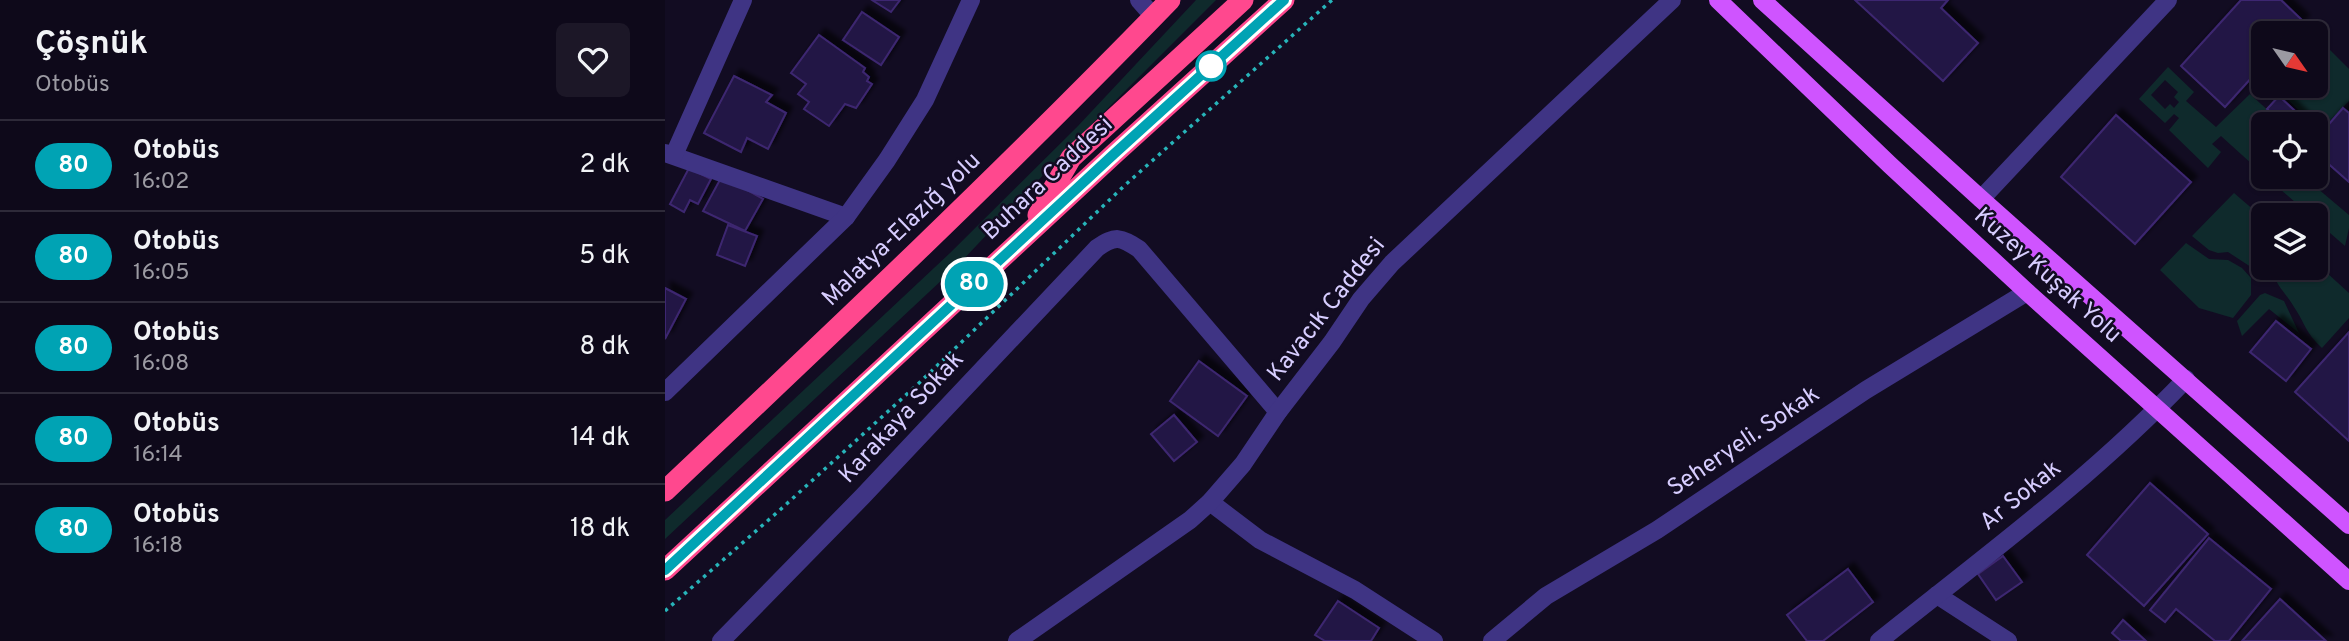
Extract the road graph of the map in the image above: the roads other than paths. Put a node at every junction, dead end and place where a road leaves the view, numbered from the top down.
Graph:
1 (743, 0) edge
2 (971, 0) edge
3 (1139, 0) edge
4 (1170, 0) edge
5 (1243, 0) edge
6 (1284, 0) edge
7 (1672, 0) edge
8 (1718, 0) edge
9 (1762, 0) edge
10 (2168, 0) edge
11 (1154, 17) junction
12 (670, 154) edge
13 (1980, 199) junction
14 (846, 217) junction
15 (1026, 235) junction
16 (2027, 292) junction
17 (2186, 379) junction
18 (668, 386) edge
19 (2157, 409) junction
20 (1278, 412) junction
21 (665, 491) edge
22 (1210, 502) junction
23 (2349, 525) edge
24 (665, 570) edge
25 (2349, 582) edge
26 (1937, 594) junction
27 (721, 641) edge
28 (1017, 641) edge
29 (1434, 641) edge
30 (1493, 641) edge
31 (1879, 641) edge
32 (2008, 641) edge

1 - 12 street
2 - 14 street
3 - 11 street
4 - 11 highway, Malatya-Elazığ yolu
5 - 15 highway
6 - 15 highway, Buhara Caddesi
7 - 20 street, Kavacık Caddesi
8 - 16 main road, Kuzey Kuşak Yolu
9 - 13 main road, Kuzey Kuşak Yolu
10 - 13 street
11 - 21 highway, Malatya-Elazığ yolu
12 - 14 street
13 - 17 main road, Kuzey Kuşak Yolu
14 - 18 street
15 - 24 highway, Buhara Caddesi
16 - 19 main road, Kuzey Kuşak Yolu
16 - 30 street, Seheryeli. Sokak
17 - 19 street, Ar Sokak
17 - 23 main road, Kuzey Kuşak Yolu
19 - 25 main road, Kuzey Kuşak Yolu
19 - 26 street, Ar Sokak
20 - 22 street, Kavacık Caddesi
20 - 27 street, Karakaya Sokak
22 - 28 street, Kavacık Caddesi
22 - 29 street
26 - 31 street, Ar Sokak
26 - 32 street

